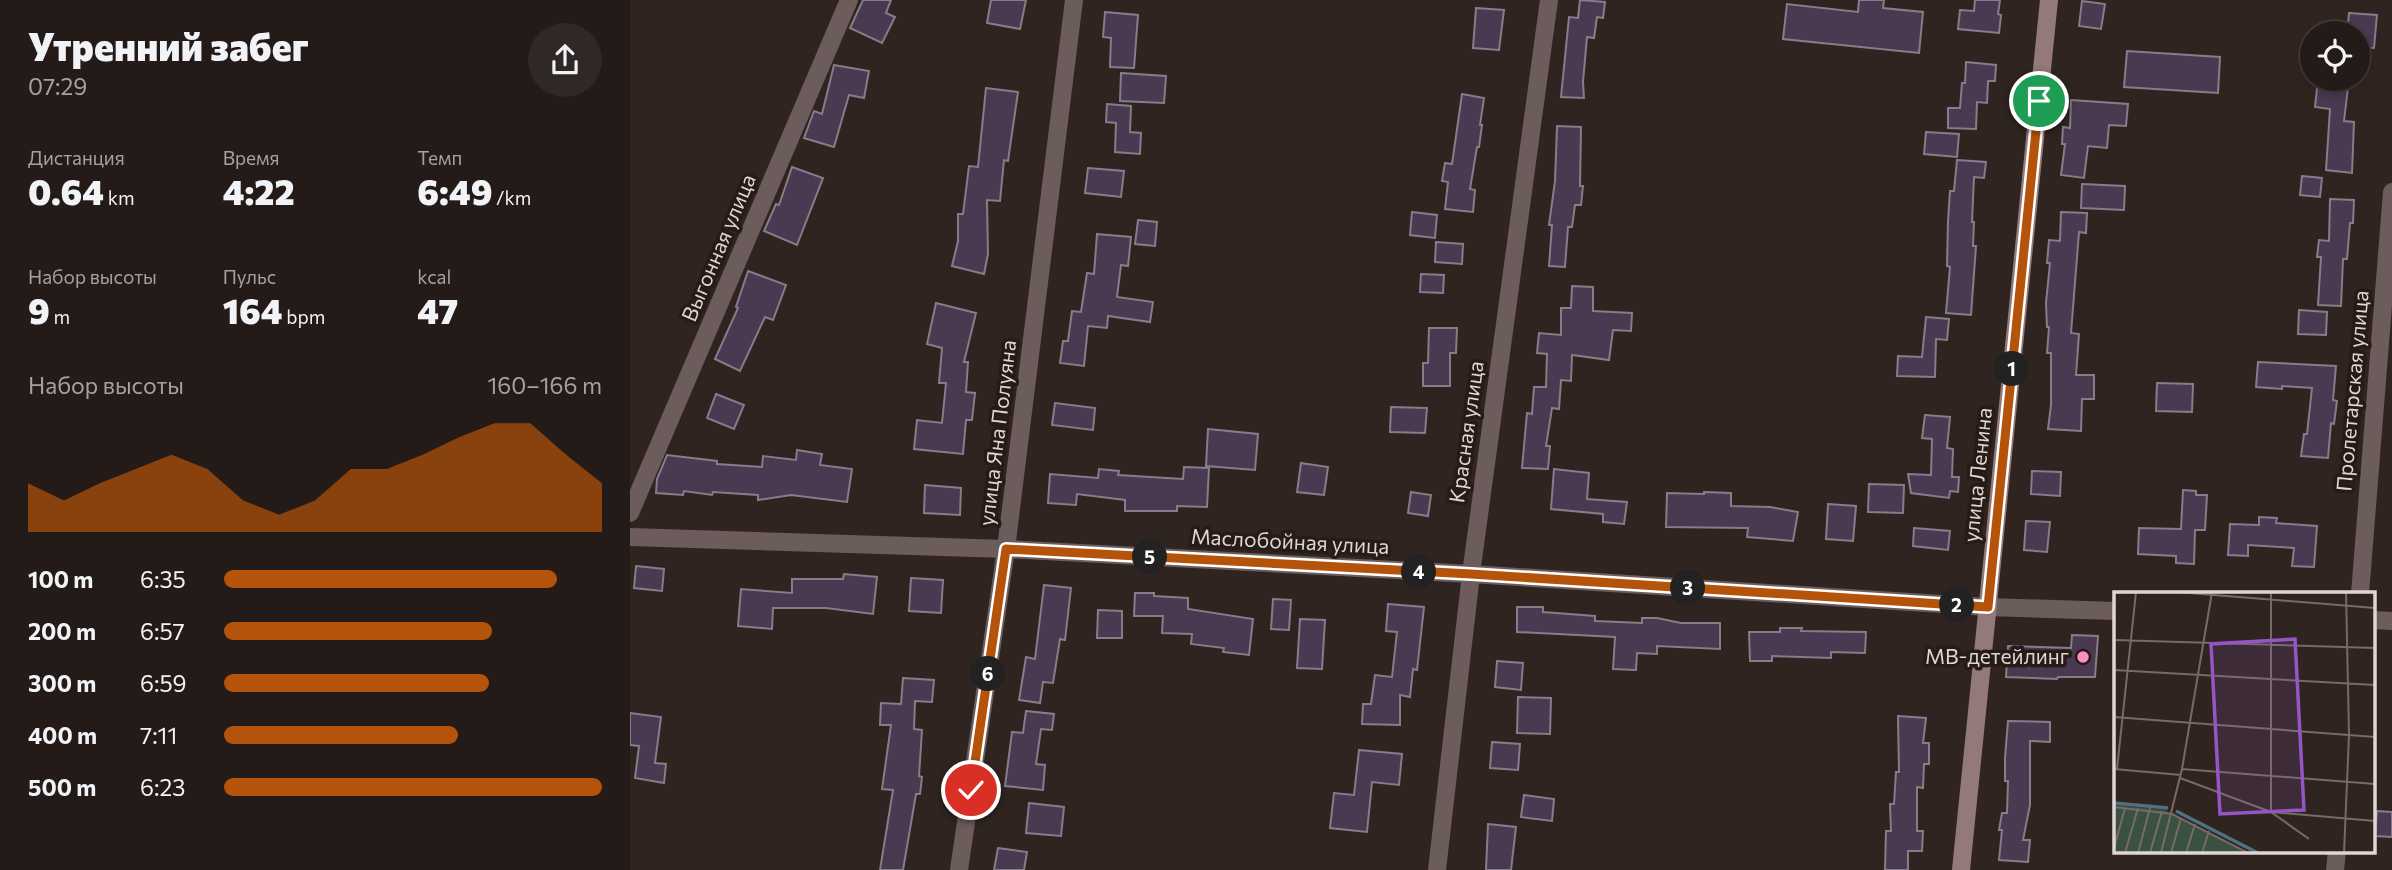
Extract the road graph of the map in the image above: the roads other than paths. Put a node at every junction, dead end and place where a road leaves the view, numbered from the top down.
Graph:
1 (849, 0) edge
2 (1074, 0) edge
3 (1549, 0) edge
4 (2049, 0) edge
5 (2392, 192) edge
6 (630, 513) edge
7 (630, 537) edge
8 (1006, 549) junction
9 (1471, 574) junction
10 (2360, 592) edge
11 (1988, 607) junction
12 (2114, 611) edge
13 (2374, 620) edge
14 (2392, 621) edge
15 (2337, 852) edge
16 (959, 870) edge
17 (1437, 870) edge
18 (1961, 870) edge
19 (2335, 870) edge

1 - 6 street, Выгонная улица
2 - 8 street, улица Яна Полуяна
3 - 9 street, Красная улица
4 - 11 street, улица Ленина
5 - 10 street, Пролетарская улица
7 - 8 street, Маслобойная улица
8 - 9 street, Маслобойная улица
8 - 16 street, улица Яна Полуяна
9 - 11 street, Маслобойная улица
9 - 17 street, Красная улица
11 - 12 street, Маслобойная улица
11 - 18 street, улица Ленина
13 - 14 street
15 - 19 street

